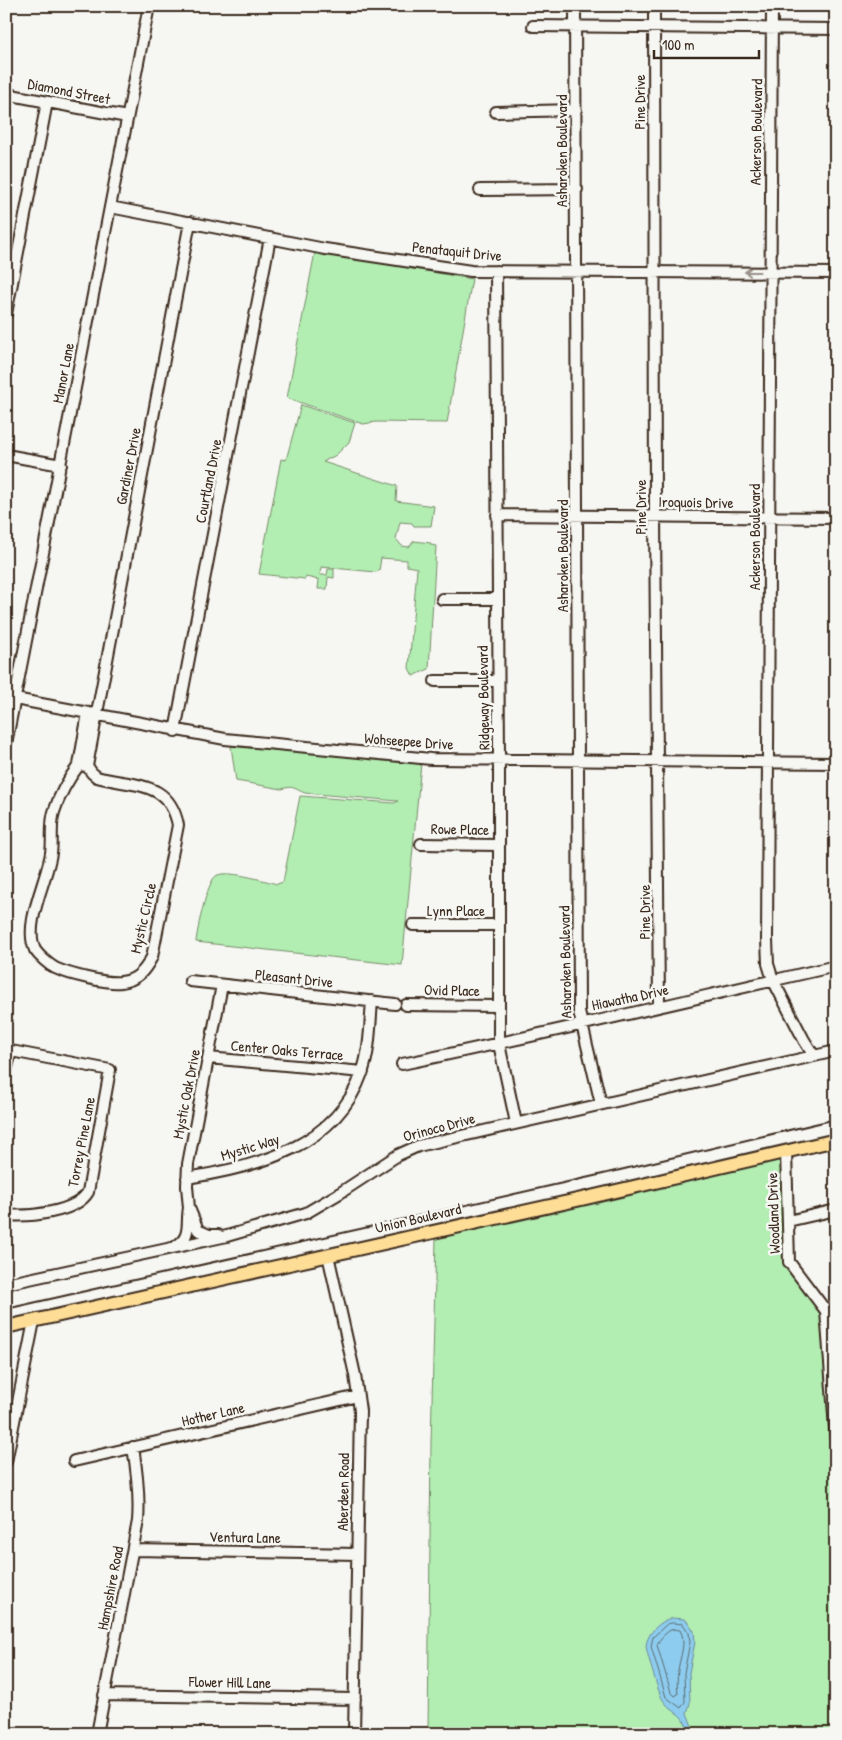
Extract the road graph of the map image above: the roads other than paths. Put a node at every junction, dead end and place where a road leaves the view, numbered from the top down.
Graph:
1 (149, 6) edge
2 (575, 6) edge
3 (654, 6) edge
4 (772, 6) edge
5 (533, 26) dead end
6 (575, 27) junction
7 (654, 27) junction
8 (772, 28) junction
9 (836, 28) edge
10 (6, 94) edge
11 (47, 102) junction
12 (576, 110) junction
13 (496, 112) dead end
14 (127, 117) junction
15 (577, 189) junction
16 (480, 190) dead end
17 (110, 207) junction
18 (190, 222) junction
19 (270, 238) junction
20 (496, 271) junction
21 (576, 271) junction
22 (654, 272) junction
23 (770, 272) junction
24 (836, 273) edge
25 (6, 314) edge
26 (6, 455) edge
27 (61, 465) junction
28 (496, 515) junction
29 (577, 516) junction
30 (655, 516) junction
31 (769, 518) junction
32 (836, 518) edge
33 (442, 599) dead end
34 (498, 599) junction
35 (435, 681) dead end
36 (497, 681) junction
37 (15, 699) junction
38 (92, 714) junction
39 (175, 731) junction
40 (6, 744) edge
41 (499, 760) junction
42 (578, 761) junction
43 (658, 761) junction
44 (767, 763) junction
45 (836, 763) edge
46 (83, 765) junction
47 (421, 844) dead end
48 (498, 845) junction
49 (413, 925) dead end
50 (499, 925) junction
51 (836, 966) edge
52 (773, 980) junction
53 (190, 981) dead end
54 (222, 985) junction
55 (372, 1001) junction
56 (400, 1004) joint
57 (498, 1006) junction
58 (659, 1007) junction
59 (581, 1024) junction
60 (498, 1044) junction
61 (8, 1051) edge
62 (836, 1051) edge
63 (814, 1056) junction
64 (208, 1058) junction
65 (402, 1064) dead end
66 (6, 1072) edge
67 (362, 1072) junction
68 (601, 1104) junction
69 (516, 1123) junction
70 (836, 1140) edge
71 (786, 1150) junction
72 (187, 1178) junction
73 (189, 1208) junction
74 (836, 1210) edge
75 (6, 1216) edge
76 (788, 1221) junction
77 (227, 1236) junction
78 (172, 1248) junction
79 (328, 1254) junction
80 (6, 1284) edge
81 (34, 1320) junction
82 (6, 1327) edge
83 (833, 1356) edge
84 (358, 1396) junction
85 (836, 1441) edge
86 (133, 1448) junction
87 (74, 1461) dead end
88 (6, 1462) edge
89 (133, 1550) junction
90 (357, 1554) junction
91 (104, 1695) junction
92 (355, 1699) junction
93 (97, 1734) edge
94 (354, 1734) edge

1 - 14 street, Manor Lane
2 - 6 street, Asharoken Boulevard
3 - 7 street, Pine Drive
4 - 8 street, Ackerson Boulevard
5 - 6 street
6 - 7 street
6 - 12 street, Asharoken Boulevard
7 - 8 street
7 - 22 street, Pine Drive
8 - 9 street
8 - 23 street, Ackerson Boulevard
10 - 11 street, Diamond Street
11 - 14 street, Diamond Street
11 - 25 street
12 - 13 street
12 - 15 street, Asharoken Boulevard
14 - 17 street, Manor Lane
15 - 16 street
15 - 21 street, Asharoken Boulevard
17 - 18 street, Penataquit Drive
17 - 27 street, Manor Lane
18 - 19 street, Penataquit Drive
18 - 38 street, Gardiner Drive
19 - 20 street, Penataquit Drive
19 - 39 street, Courtland Drive
20 - 21 street, Penataquit Drive
20 - 28 street, Ridgeway Boulevard
21 - 22 street, Penataquit Drive
21 - 29 street, Asharoken Boulevard
23 -> 22 street, Penataquit Drive
22 - 30 street, Pine Drive
23 - 24 street, Penataquit Drive
23 - 31 street, Ackerson Boulevard
26 - 27 street
27 - 37 street, Manor Lane
28 - 29 street, Iroquois Drive
28 - 34 street, Ridgeway Boulevard
29 - 30 street, Iroquois Drive
29 - 42 street, Asharoken Boulevard
30 - 31 street, Iroquois Drive
30 - 43 street, Pine Drive
31 - 32 street, Iroquois Drive
31 - 44 street, Ackerson Boulevard
33 - 34 street
34 - 36 street, Ridgeway Boulevard
35 - 36 street
36 - 41 street, Ridgeway Boulevard
37 - 38 street, Wohseepee Drive
37 - 40 street, Manor Lane
38 - 39 street, Wohseepee Drive
38 - 46 street, Mystic Circle
39 - 41 street, Wohseepee Drive
41 - 42 street, Wohseepee Drive
41 - 48 street, Ridgeway Boulevard
42 - 43 street, Wohseepee Drive
42 - 59 street, Asharoken Boulevard
43 - 44 street, Wohseepee Drive
43 - 58 street, Pine Drive
44 - 45 street, Wohseepee Drive
44 - 52 street, Ackerson Boulevard
46 - 46 street, Mystic Circle
47 - 48 street, Rowe Place
48 - 50 street, Ridgeway Boulevard
49 - 50 street, Lynn Place
50 - 57 street, Ridgeway Boulevard
51 - 52 street, Hiawatha Drive
52 - 58 street, Hiawatha Drive
52 - 63 street, Ackerson Boulevard
53 - 54 street, Pleasant Drive
54 - 55 street, Pleasant Drive
54 - 64 street, Mystic Oak Drive
55 - 56 street, Pleasant Drive
55 - 67 street, Mystic Way
56 - 57 street, Ovid Place
57 - 60 street, Ridgeway Boulevard
58 - 59 street, Hiawatha Drive
59 - 60 street, Hiawatha Drive
59 - 68 street, Asharoken Boulevard
60 - 65 street, Hiawatha Drive
60 - 69 street, Ridgeway Boulevard
61 - 66 street
61 - 75 street, Torrey Pine Lane
62 - 63 street, Orinoco Drive
63 - 68 street, Orinoco Drive
64 - 67 street, Center Oaks Terrace
64 - 72 street, Mystic Oak Drive
67 - 72 street, Mystic Way
68 - 69 street, Orinoco Drive
69 - 77 street, Orinoco Drive
70 - 71 main road, Union Boulevard
71 - 76 street, Woodland Drive
71 - 79 main road, Union Boulevard
72 - 73 street, Mystic Oak Drive
73 - 77 street, Mystic Oak Drive
73 - 78 street, Mystic Oak Drive
74 - 76 street
76 - 83 street, Woodland Drive
77 - 78 street, Orinoco Drive
78 - 80 street, Orinoco Drive
79 - 81 main road, Union Boulevard
79 - 84 street, Aberdeen Road
81 - 82 main road, Union Boulevard
81 - 88 street
83 - 85 street, Woodland Drive
84 - 86 street, Hother Lane
84 - 90 street, Aberdeen Road
86 - 87 street, Hother Lane
86 - 89 street, Hampshire Road
89 - 90 street, Ventura Lane
89 - 91 street, Hampshire Road
90 - 92 street, Aberdeen Road
91 - 92 street, Flower Hill Lane
91 - 93 street, Hampshire Road
92 - 94 street, Aberdeen Road

